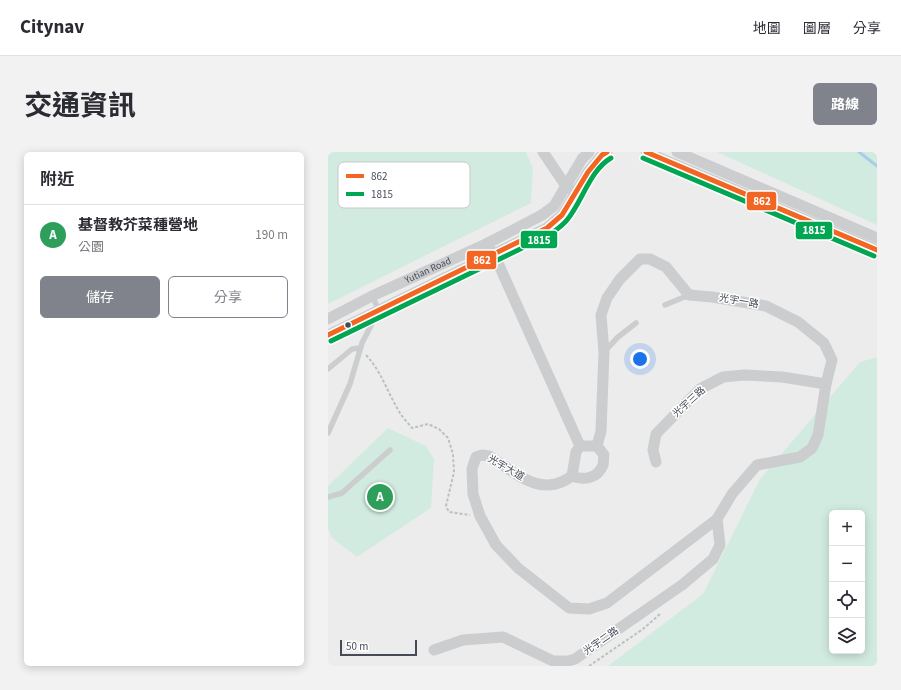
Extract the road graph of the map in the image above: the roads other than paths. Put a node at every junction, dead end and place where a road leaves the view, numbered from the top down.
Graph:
1 (543, 152) edge
2 (589, 152) edge
3 (607, 152) edge
4 (646, 152) edge
5 (677, 152) edge
6 (566, 186) junction
7 (576, 192) junction
8 (877, 238) edge
9 (486, 244) junction
10 (877, 250) edge
11 (494, 254) junction
12 (689, 295) junction
13 (372, 296) junction
14 (665, 305) dead end
15 (379, 310) junction
16 (328, 319) edge
17 (636, 323) dead end
18 (328, 336) edge
19 (360, 348) junction
20 (604, 352) junction
21 (328, 369) edge
22 (826, 384) junction
23 (328, 433) edge
24 (580, 446) junction
25 (597, 446) junction
26 (390, 450) dead end
27 (656, 462) dead end
28 (572, 476) junction
29 (328, 497) edge
30 (717, 519) junction
31 (434, 650) dead end

1 - 6 street
2 - 6 street, Yutian Road
3 - 7 street, Yutian Road
4 - 10 street
5 - 8 street
6 - 7 street
6 - 9 street, Yutian Road
7 - 11 street, Yutian Road
9 - 11 street
9 - 13 street, Yutian Road
11 - 15 street, Yutian Road
11 - 24 street
12 - 14 lane
12 - 20 street
12 - 22 street, 光宇一路
13 - 15 lane
13 - 16 street, Yutian Road
15 - 18 street, Yutian Road
15 - 19 lane
17 - 20 lane
19 - 21 lane
19 - 23 lane
20 - 25 street
22 - 27 street, 光宇三路
22 - 30 street, 光宇一路
24 - 25 street
24 - 28 street
25 - 28 street
26 - 29 lane
28 - 30 street, 光宇大道
30 - 31 street, 光宇二路

